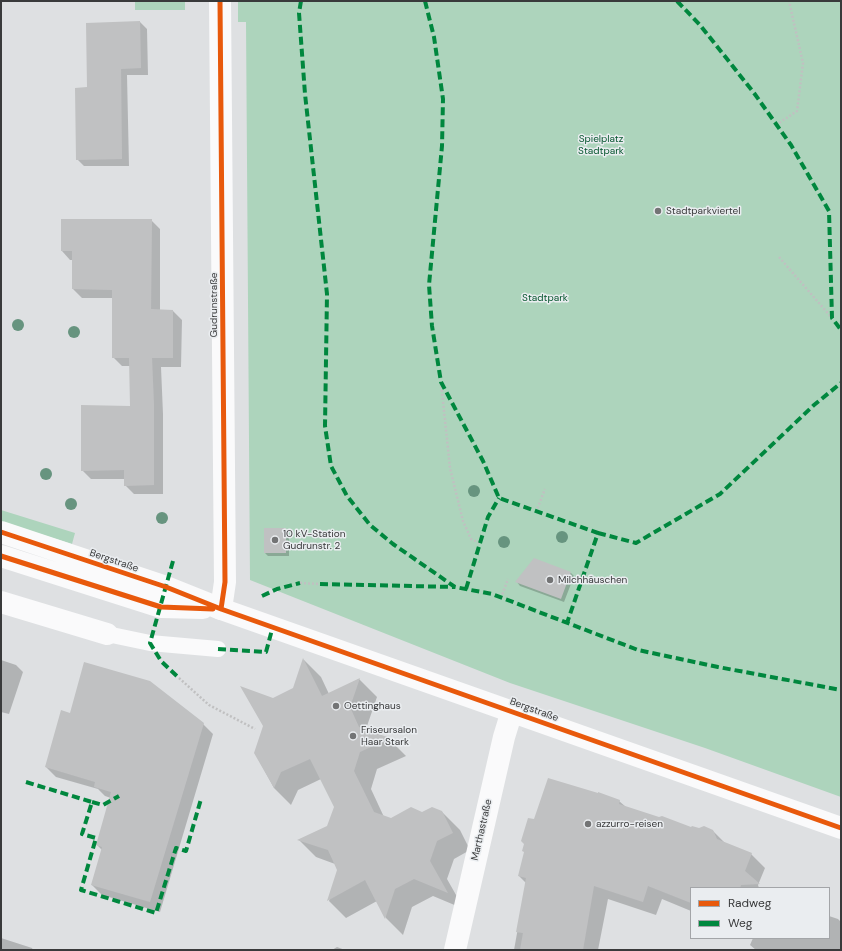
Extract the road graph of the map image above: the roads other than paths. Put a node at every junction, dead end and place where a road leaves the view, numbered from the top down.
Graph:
1 (220, 1) edge
2 (1, 532) edge
3 (1, 556) edge
4 (1, 602) edge
5 (221, 609) junction
6 (107, 634) joint
7 (218, 648) dead end
8 (512, 711) junction
9 (841, 828) edge
10 (455, 950) edge

1 - 5 street, Gudrunstraße
2 - 5 street, Bergstraße
3 - 5 street, Bergstraße
4 - 6 street
5 - 8 street, Bergstraße
6 - 7 lane
8 - 9 street, Bergstraße
8 - 10 street, Marthastraße

